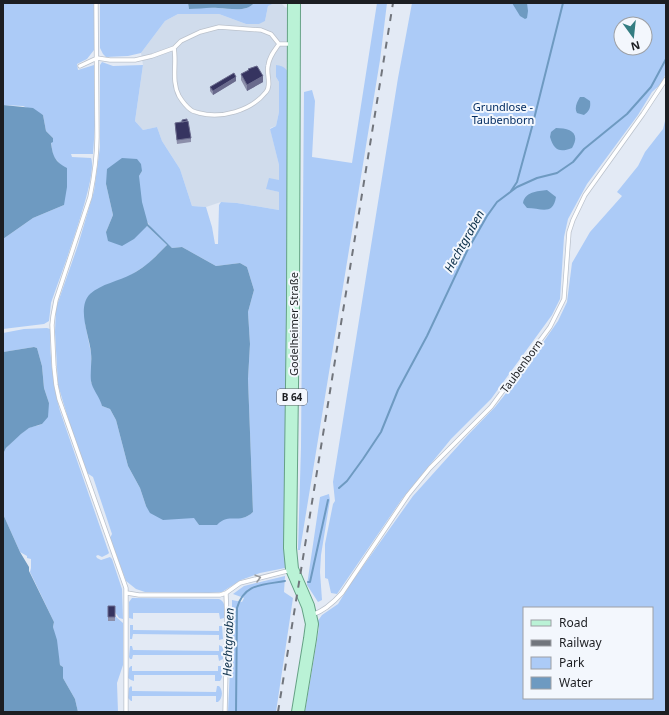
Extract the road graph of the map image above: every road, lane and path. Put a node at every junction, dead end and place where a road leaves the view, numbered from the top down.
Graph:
1 (96, 3) edge
2 (294, 3) edge
3 (279, 44) junction
4 (294, 44) junction
5 (174, 48) junction
6 (97, 58) junction
7 (80, 66) dead end
8 (666, 79) edge
9 (292, 570) junction
10 (127, 592) junction
11 (226, 592) junction
12 (311, 615) junction
13 (126, 712) edge
14 (225, 712) edge
15 (298, 712) edge

1 - 6 lane
2 - 4 main road, Godelheimer Straße / B 64
3 - 4 lane
3 - 5 lane
3 - 5 lane
4 - 9 main road, Godelheimer Straße / B 64
5 - 6 lane
6 - 7 lane
6 - 10 lane
8 - 12 lane, Taubenborn
11 -> 9 lane
9 - 12 main road, Godelheimer Straße / B 64
10 - 11 lane
10 - 13 lane
11 - 14 lane
12 - 15 main road, Godelheimer Straße / B 64

